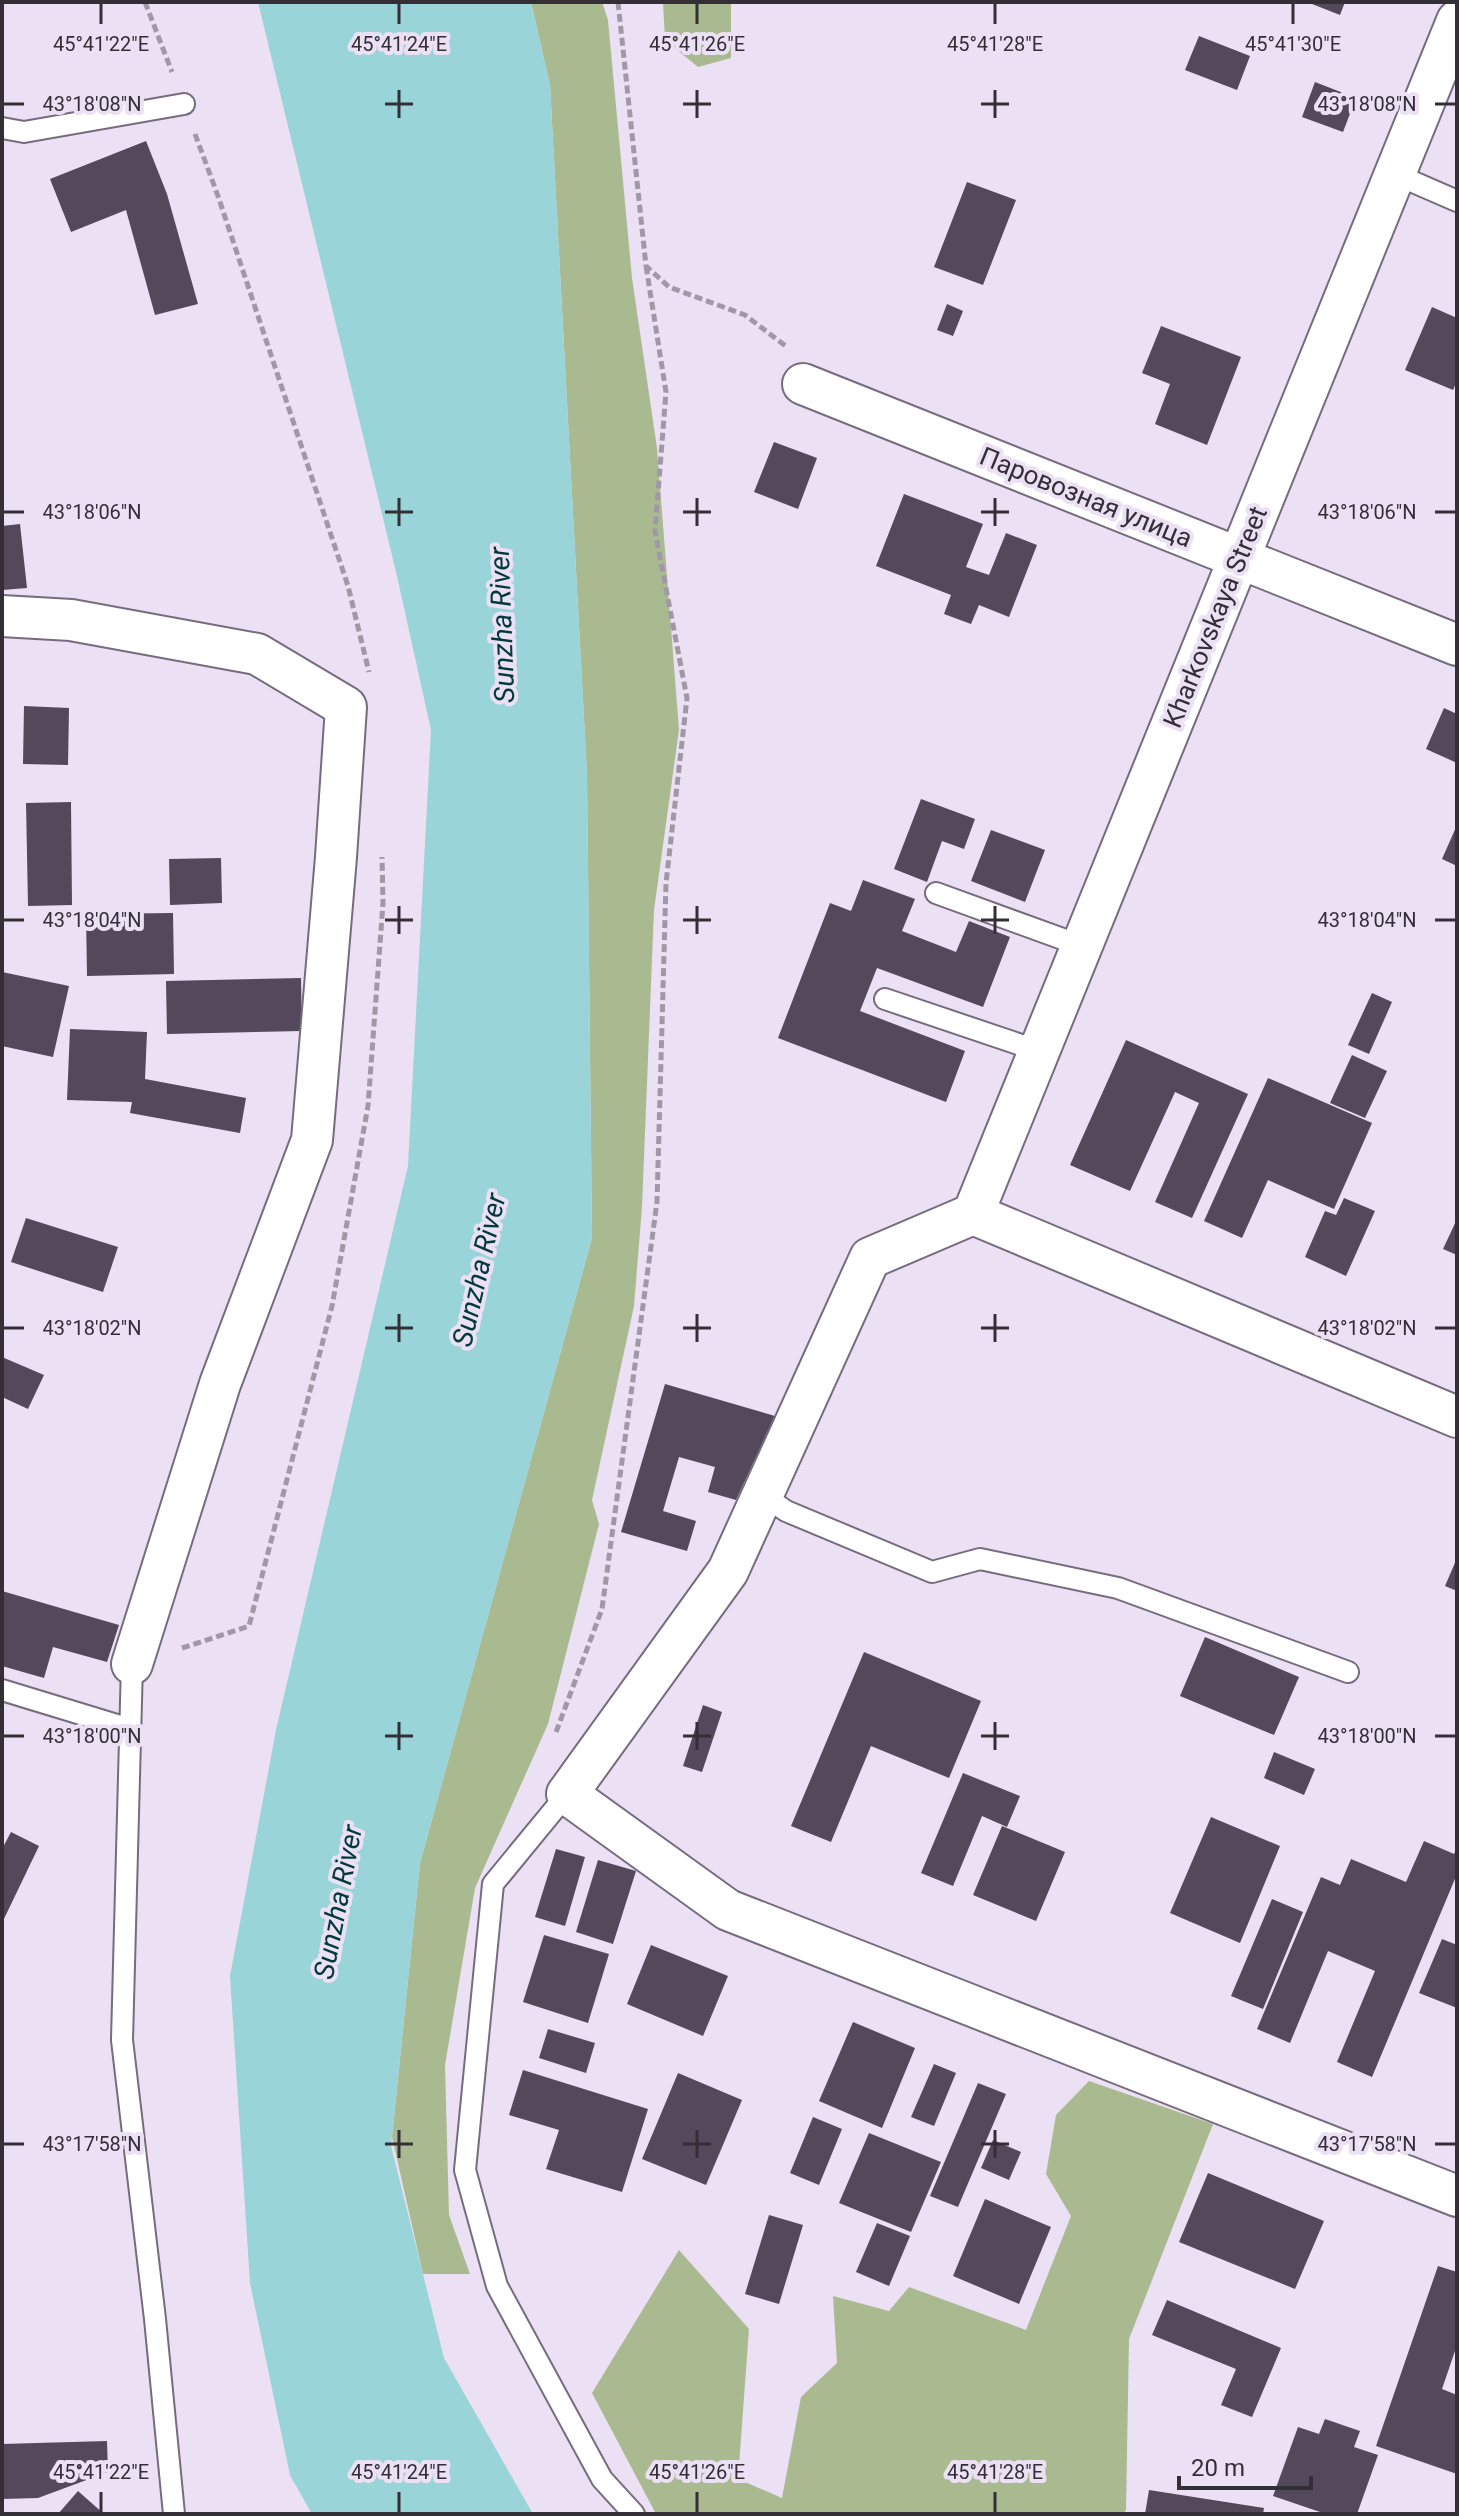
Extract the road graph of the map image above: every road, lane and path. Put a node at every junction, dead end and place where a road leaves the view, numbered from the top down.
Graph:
1 (618, 2) edge
2 (1457, 21) edge
3 (184, 104) dead end
4 (2, 128) edge
5 (24, 132) junction
6 (2, 143) edge
7 (1395, 174) junction
8 (1457, 201) edge
9 (646, 266) junction
10 (803, 384) joint
11 (1239, 559) junction
12 (2, 616) edge
13 (1457, 645) edge
14 (936, 893) dead end
15 (1082, 946) junction
16 (885, 999) dead end
17 (1039, 1051) junction
18 (973, 1214) junction
19 (1457, 1417) edge
20 (763, 1495) junction
21 (132, 1664) joint
22 (1348, 1672) dead end
23 (2, 1690) edge
24 (130, 1729) junction
25 (551, 1744) dead end
26 (567, 1794) junction
27 (1457, 2196) edge
28 (174, 2514) edge
29 (634, 2514) edge

1 - 9 path
2 - 7 street, Kharkovskaya Street
3 - 5 lane
4 - 5 lane
5 - 6 lane
7 - 8 lane
7 - 11 street, Kharkovskaya Street
9 - 10 path
9 - 25 path
10 - 11 street, Паровозная улица
11 - 13 street, Паровозная улица
11 - 15 street, Kharkovskaya Street
12 - 21 street
14 - 15 lane
15 - 17 street, Kharkovskaya Street
16 - 17 lane
17 - 18 street, Kharkovskaya Street
18 - 19 street
18 - 20 street
20 - 22 lane
20 - 26 street
21 - 24 lane
23 - 24 lane
24 - 28 lane
26 - 27 street
26 - 29 lane

